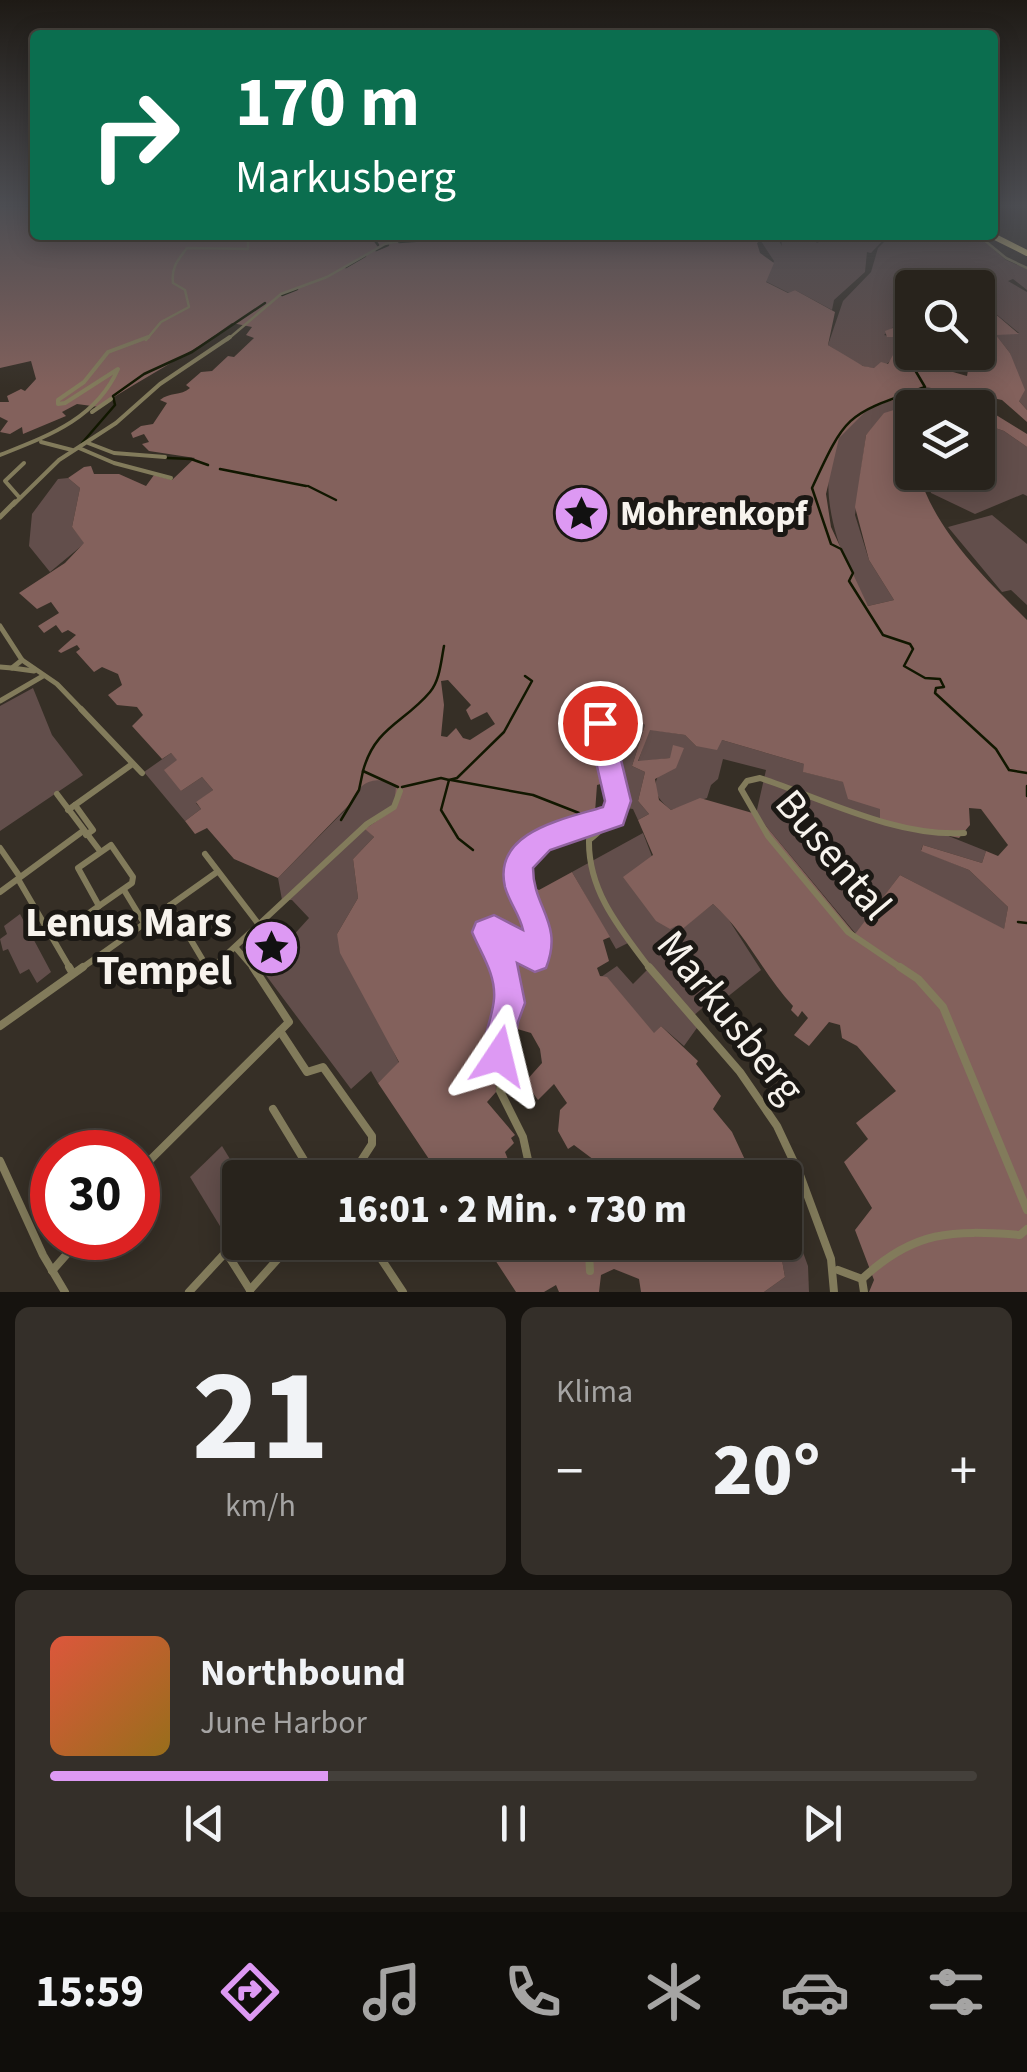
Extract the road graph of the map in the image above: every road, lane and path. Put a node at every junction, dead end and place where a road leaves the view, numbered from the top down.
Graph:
1 (171, 267) edge
2 (344, 267) edge
3 (111, 399) dead end
4 (80, 418) junction
5 (39, 441) junction
6 (88, 443) junction
7 (80, 448) junction
8 (72, 450) junction
9 (0, 455) edge
10 (166, 457) dead end
11 (24, 464) dead end
12 (171, 478) dead end
13 (19, 497) junction
14 (0, 517) edge
15 (0, 626) edge
16 (22, 660) junction
17 (0, 666) edge
18 (12, 668) junction
19 (35, 672) junction
20 (43, 676) junction
21 (0, 702) edge
22 (606, 709) dead end
23 (131, 765) junction
24 (142, 773) dead end
25 (400, 791) dead end
26 (56, 794) dead end
27 (72, 807) junction
28 (614, 816) junction
29 (85, 833) junction
30 (964, 833) dead end
31 (0, 848) edge
32 (100, 851) junction
33 (206, 854) dead end
34 (217, 872) junction
35 (19, 878) junction
36 (124, 890) junction
37 (0, 892) edge
38 (170, 905) junction
39 (100, 907) junction
40 (144, 923) junction
41 (260, 926) junction
42 (54, 938) junction
43 (236, 948) junction
44 (72, 972) junction
45 (0, 1026) edge
46 (280, 1031) junction
47 (273, 1110) dead end
48 (160, 1150) edge
49 (304, 1160) edge
50 (361, 1160) edge
51 (528, 1160) edge
52 (0, 1161) edge
53 (1027, 1210) edge
54 (1027, 1229) edge
55 (62, 1260) edge
56 (277, 1260) edge
57 (382, 1260) edge
58 (589, 1260) edge
59 (836, 1270) junction
60 (52, 1271) junction
61 (590, 1271) dead end
62 (862, 1280) junction
63 (249, 1291) edge
64 (65, 1292) edge
65 (189, 1292) edge
66 (402, 1292) edge
67 (834, 1292) edge
68 (864, 1292) edge

1 - 4 street
2 - 6 street
3 - 4 street
4 - 5 street
5 - 8 street
5 - 9 street
6 - 7 street
6 - 10 street
7 - 8 street
7 - 12 street
8 - 13 street
11 - 13 street
13 - 14 street
15 - 16 street
16 - 18 street
16 - 19 street
17 - 18 street
18 - 19 street
19 - 20 street
20 - 21 street
20 - 23 street
22 - 28 street
23 - 24 street
23 - 27 street
25 - 41 street
26 - 27 street
27 - 29 street
28 - 51 street
28 - 59 street, Markusberg
29 - 32 street
29 - 35 street
30 - 53 street, Busental
31 - 35 street
32 - 36 street
32 - 39 street
33 - 34 street
34 - 38 street
34 - 41 street
35 - 37 street
35 - 42 street
36 - 39 street
36 - 40 street
38 - 40 street
38 - 43 street
39 - 42 street
40 - 44 street
41 - 43 street
42 - 44 street
43 - 46 street
44 - 45 street
46 - 48 street
46 - 50 street
47 - 49 street
52 - 60 street
54 - 62 street
55 - 60 street
56 - 63 street
57 - 66 street
58 - 61 street
59 - 62 street
59 - 67 street, Markusberg
60 - 64 street
62 - 68 street
63 - 65 street

